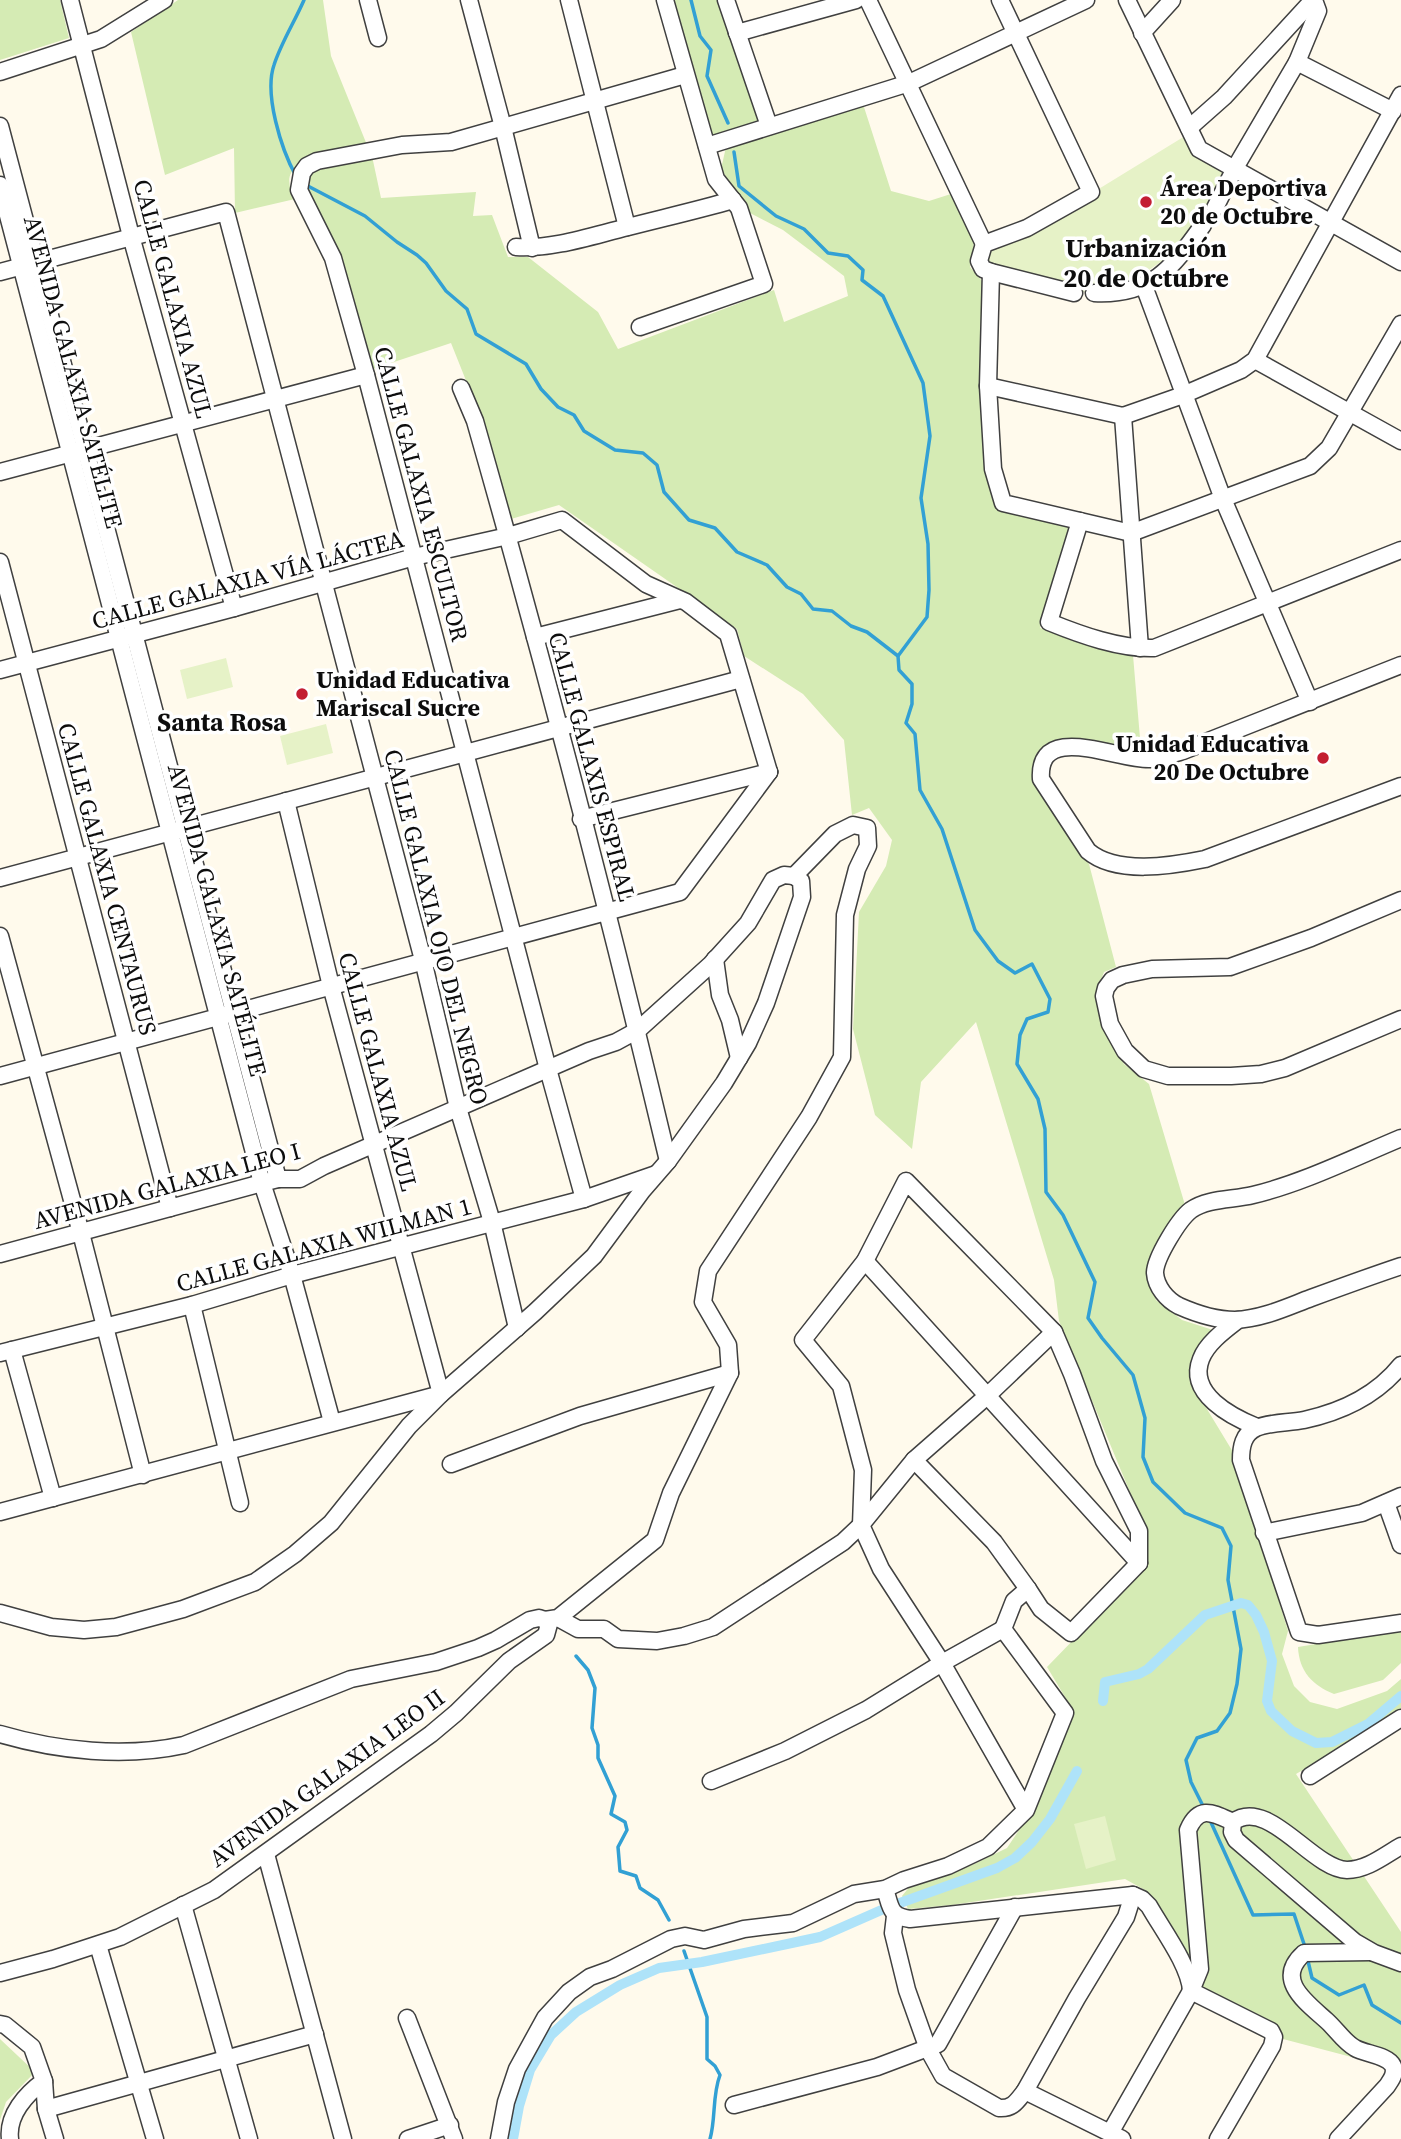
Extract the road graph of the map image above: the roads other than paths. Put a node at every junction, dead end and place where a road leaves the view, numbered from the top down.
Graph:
1 (70, 0) edge
2 (164, 0) edge
3 (368, 0) edge
4 (469, 0) edge
5 (569, 0) edge
6 (665, 0) edge
7 (726, 0) edge
8 (856, 0) edge
9 (868, 0) edge
10 (1000, 0) edge
11 (1086, 0) edge
12 (1127, 0) edge
13 (1172, 0) edge
14 (1313, 0) edge
15 (737, 33) junction
16 (1142, 33) junction
17 (1016, 34) junction
18 (378, 38) dead end
19 (83, 47) junction
20 (1297, 62) junction
21 (0, 72) edge
22 (685, 75) junction
23 (909, 83) junction
24 (1401, 95) edge
25 (596, 101) junction
26 (1393, 111) junction
27 (0, 126) edge
28 (769, 126) junction
29 (503, 127) junction
30 (1189, 128) junction
31 (707, 146) junction
32 (1235, 168) junction
33 (0, 185) edge
34 (733, 200) junction
35 (1215, 208) dead end
36 (1331, 223) junction
37 (1203, 225) dead end
38 (627, 227) junction
39 (131, 236) junction
40 (984, 244) junction
41 (1401, 262) edge
42 (29, 265) junction
43 (0, 272) edge
44 (991, 272) junction
45 (1144, 286) junction
46 (1074, 293) dead end
47 (1094, 293) dead end
48 (1401, 324) edge
49 (640, 327) dead end
50 (1255, 360) junction
51 (366, 375) junction
52 (988, 386) junction
53 (461, 388) dead end
54 (1183, 395) junction
55 (275, 398) junction
56 (1349, 412) junction
57 (1123, 416) junction
58 (183, 423) junction
59 (1401, 441) edge
60 (78, 451) junction
61 (0, 472) edge
62 (1223, 499) junction
63 (1080, 521) junction
64 (1131, 533) junction
65 (508, 536) junction
66 (1401, 550) edge
67 (414, 557) junction
68 (0, 562) edge
69 (324, 583) junction
70 (680, 600) junction
71 (1267, 602) junction
72 (234, 608) junction
73 (127, 636) junction
74 (535, 637) junction
75 (1140, 649) junction
76 (27, 663) junction
77 (1401, 665) edge
78 (0, 670) edge
79 (741, 679) junction
80 (1310, 702) junction
81 (559, 728) junction
82 (466, 753) junction
83 (769, 772) junction
84 (374, 778) junction
85 (1401, 786) edge
86 (286, 801) junction
87 (581, 819) junction
88 (178, 830) junction
89 (76, 857) junction
90 (794, 876) junction
91 (0, 878) edge
92 (1401, 900) edge
93 (607, 912) junction
94 (0, 936) edge
95 (513, 936) junction
96 (715, 959) junction
97 (423, 960) junction
98 (331, 986) junction
99 (226, 1014) junction
100 (1401, 1019) edge
101 (638, 1030) junction
102 (127, 1044) junction
103 (739, 1058) junction
104 (35, 1068) junction
105 (548, 1069) junction
106 (0, 1076) edge
107 (458, 1108) junction
108 (1401, 1138) edge
109 (372, 1144) junction
110 (663, 1168) junction
111 (270, 1181) junction
112 (584, 1199) junction
113 (170, 1208) junction
114 (492, 1222) junction
115 (81, 1233) junction
116 (402, 1246) junction
117 (0, 1254) edge
118 (864, 1261) junction
119 (1401, 1266) edge
120 (292, 1275) junction
121 (192, 1305) junction
122 (1238, 1320) junction
123 (106, 1327) junction
124 (517, 1328) junction
125 (1054, 1332) junction
126 (6, 1351) edge
127 (1401, 1365) edge
128 (730, 1373) junction
129 (441, 1394) junction
130 (986, 1396) junction
131 (332, 1422) junction
132 (1257, 1427) junction
133 (227, 1451) junction
134 (914, 1460) junction
135 (451, 1464) dead end
136 (143, 1475) junction
137 (1401, 1496) edge
138 (53, 1498) junction
139 (240, 1503) dead end
140 (1386, 1503) junction
141 (0, 1512) edge
142 (861, 1525) junction
143 (1265, 1533) junction
144 (1401, 1545) edge
145 (1139, 1563) junction
146 (1028, 1588) junction
147 (0, 1613) edge
148 (552, 1619) junction
149 (1401, 1623) edge
150 (1003, 1629) junction
151 (942, 1663) junction
152 (1401, 1718) edge
153 (0, 1734) edge
154 (1310, 1776) dead end
155 (711, 1781) dead end
156 (1026, 1810) junction
157 (1233, 1822) junction
158 (1401, 1846) edge
159 (266, 1854) junction
160 (885, 1889) junction
161 (1133, 1895) junction
162 (183, 1905) junction
163 (1015, 1907) junction
164 (894, 1914) junction
165 (98, 1945) junction
166 (1374, 1952) junction
167 (1401, 1963) edge
168 (0, 1973) edge
169 (1191, 1991) junction
170 (407, 2018) dead end
171 (0, 2024) edge
172 (315, 2034) junction
173 (928, 2049) junction
174 (226, 2058) junction
175 (44, 2081) junction
176 (139, 2082) junction
177 (1025, 2091) junction
178 (734, 2105) dead end
179 (46, 2109) junction
180 (452, 2132) edge
181 (1116, 2136) edge
182 (10, 2139) edge
183 (55, 2139) edge
184 (155, 2139) edge
185 (249, 2139) edge
186 (343, 2139) edge
187 (408, 2139) edge
188 (499, 2139) edge
189 (1218, 2139) edge
190 (1338, 2139) edge

1 - 19 street, CALLE GALAXIA AZUL
2 - 19 street
3 - 18 street
4 - 29 street
5 - 25 street
6 - 22 street
7 - 15 street
8 - 15 street
9 - 23 street
10 - 17 street
11 - 17 street
12 - 16 street
13 - 16 street
14 - 20 street
14 - 30 street
15 - 28 street
16 - 30 street
17 - 23 street
17 - 40 street
19 - 21 street
19 - 39 street, CALLE GALAXIA AZUL
20 - 26 street
20 - 32 street
22 - 25 street
22 - 31 street
23 - 28 street
23 - 40 street
24 - 26 street
25 - 29 street
25 - 38 street
26 - 36 street
27 - 42 street, AVENIDA GALAXIA SATÉLITE
28 - 31 street
29 - 38 street
29 - 51 street, CALLE GALAXIA ESCULTOR
30 - 32 street
31 - 34 street
32 - 35 street
32 - 36 street
33 - 42 street, AVENIDA GALAXIA SATÉLITE
34 - 38 street
34 - 49 street
36 - 41 street
36 - 50 street
37 - 45 street
39 - 42 street
39 - 55 street, CALLE GALAXIA OJO DEL NEGRO
39 - 58 street, CALLE GALAXIA AZUL
40 - 44 street
42 - 43 street
42 - 60 street, AVENIDA GALAXIA SATÉLITE
44 - 46 street
44 - 52 street
45 - 47 street
45 - 54 street
48 - 56 street
50 - 54 street
50 - 56 street
51 - 55 street
51 - 67 street, CALLE GALAXIA ESCULTOR
52 - 57 street
52 - 63 street
53 - 65 street, CALLE GALAXIS ESPIRAL
54 - 57 street
54 - 62 street
55 - 58 street
55 - 69 street, CALLE GALAXIA OJO DEL NEGRO
56 - 59 street
56 - 62 street
57 - 64 street
58 - 60 street
58 - 72 street, CALLE GALAXIA AZUL
60 - 61 street
60 - 73 street, AVENIDA GALAXIA SATÉLITE
62 - 64 street
62 - 71 street
63 - 64 street
63 - 75 street
64 - 75 street
65 - 67 street, CALLE GALAXIA VÍA LÁCTEA
65 - 70 street, CALLE GALAXIA VÍA LÁCTEA
65 - 74 street, CALLE GALAXIS ESPIRAL
66 - 71 street
67 - 69 street, CALLE GALAXIA VÍA LÁCTEA
67 - 82 street, CALLE GALAXIA ESCULTOR
68 - 76 street, CALLE GALAXIA CENTAURUS
69 - 72 street, CALLE GALAXIA VÍA LÁCTEA
69 - 84 street, CALLE GALAXIA OJO DEL NEGRO
70 - 74 street
70 - 79 street
71 - 75 street
71 - 80 street
72 - 73 street, CALLE GALAXIA VÍA LÁCTEA
73 - 76 street, CALLE GALAXIA VÍA LÁCTEA
73 - 88 street, AVENIDA GALAXIA SATÉLITE
74 - 81 street, CALLE GALAXIS ESPIRAL
76 - 78 street, CALLE GALAXIA VÍA LÁCTEA
76 - 89 street, CALLE GALAXIA CENTAURUS
77 - 80 street
79 - 81 street
79 - 83 street
80 - 85 street
81 - 82 street
81 - 87 street, CALLE GALAXIS ESPIRAL
82 - 84 street
82 - 95 street, CALLE GALAXIA ESCULTOR
83 - 87 street
83 - 93 street
84 - 86 street
84 - 97 street, CALLE GALAXIA OJO DEL NEGRO
86 - 88 street
86 - 98 street, CALLE GALAXIA AZUL
87 - 93 street, CALLE GALAXIS ESPIRAL
88 - 89 street
88 - 99 street, AVENIDA GALAXIA SATÉLITE
89 - 91 street
89 - 102 street, CALLE GALAXIA CENTAURUS
90 - 96 street, AVENIDA GALAXIA LEO I
90 - 103 street
90 - 128 street, AVENIDA GALAXIA LEO I
92 - 100 street
93 - 95 street
93 - 101 street, CALLE GALAXIS ESPIRAL
94 - 104 street
95 - 97 street
95 - 105 street, CALLE GALAXIA ESCULTOR
96 - 101 street, AVENIDA GALAXIA LEO I
96 - 103 street
97 - 98 street
97 - 107 street, CALLE GALAXIA OJO DEL NEGRO
98 - 99 street
98 - 109 street, CALLE GALAXIA AZUL
99 - 102 street
99 - 111 street, AVENIDA GALAXIA SATÉLITE
101 - 105 street, AVENIDA GALAXIA LEO I
101 - 110 street, CALLE GALAXIS ESPIRAL
102 - 104 street
102 - 113 street, CALLE GALAXIA CENTAURUS
103 - 110 street
104 - 106 street
104 - 115 street
105 - 107 street, AVENIDA GALAXIA LEO I
105 - 112 street, CALLE GALAXIA ESCULTOR
107 - 109 street, AVENIDA GALAXIA LEO I
107 - 114 street, CALLE GALAXIA OJO DEL NEGRO
108 - 122 street
109 - 111 street, AVENIDA GALAXIA LEO I
109 - 116 street, CALLE GALAXIA AZUL
110 - 112 street, CALLE GALAXIA WILMAN 1
110 - 124 street
111 - 113 street, AVENIDA GALAXIA LEO I
111 - 120 street, AVENIDA GALAXIA SATÉLITE
112 - 114 street, CALLE GALAXIA WILMAN 1
113 - 115 street, AVENIDA GALAXIA LEO I
114 - 116 street, CALLE GALAXIA WILMAN 1
114 - 124 street, CALLE GALAXIA OJO DEL NEGRO
115 - 117 street, AVENIDA GALAXIA LEO I
115 - 123 street
116 - 120 street, CALLE GALAXIA WILMAN 1
116 - 129 street, CALLE GALAXIA AZUL
118 - 125 street
118 - 130 street
118 - 142 street
119 - 122 street
120 - 121 street, CALLE GALAXIA WILMAN 1
120 - 131 street, AVENIDA GALAXIA SATÉLITE
121 - 123 street, CALLE GALAXIA WILMAN 1
121 - 133 street
122 - 132 street
123 - 126 street, CALLE GALAXIA WILMAN 1
123 - 136 street
124 - 129 street
125 - 130 street
125 - 145 street
126 - 138 street
127 - 132 street
128 - 135 street
128 - 148 street
129 - 131 street
129 - 147 street
130 - 134 street
130 - 145 street
131 - 133 street
132 - 143 street
133 - 136 street
133 - 139 street
134 - 142 street
134 - 146 street
136 - 138 street
137 - 140 street
138 - 141 street
140 - 143 street
140 - 144 street
142 - 148 street
142 - 151 street
143 - 149 street
145 - 146 street
146 - 150 street
148 - 153 street, AVENIDA GALAXIA LEO II
148 - 159 street, AVENIDA GALAXIA LEO II
150 - 151 street
150 - 156 street
151 - 155 street
151 - 156 street
152 - 154 street
156 - 160 street
157 - 158 street
157 - 166 street
157 - 169 street
159 - 162 street, AVENIDA GALAXIA LEO II
159 - 172 street
160 - 164 street
160 - 188 street
161 - 163 street
161 - 169 street
161 - 177 street
162 - 165 street, AVENIDA GALAXIA LEO II
162 - 174 street
163 - 164 street
163 - 173 street
164 - 173 street
165 - 168 street, AVENIDA GALAXIA LEO II
165 - 176 street
166 - 167 street
166 - 190 street
169 - 181 street
169 - 189 street
170 - 180 street
171 - 175 street
172 - 174 street
172 - 186 street
173 - 177 street
173 - 178 street
174 - 176 street
174 - 185 street
175 - 179 street
175 - 182 street
176 - 179 street
176 - 184 street
177 - 181 street
179 - 183 street
180 - 187 street

